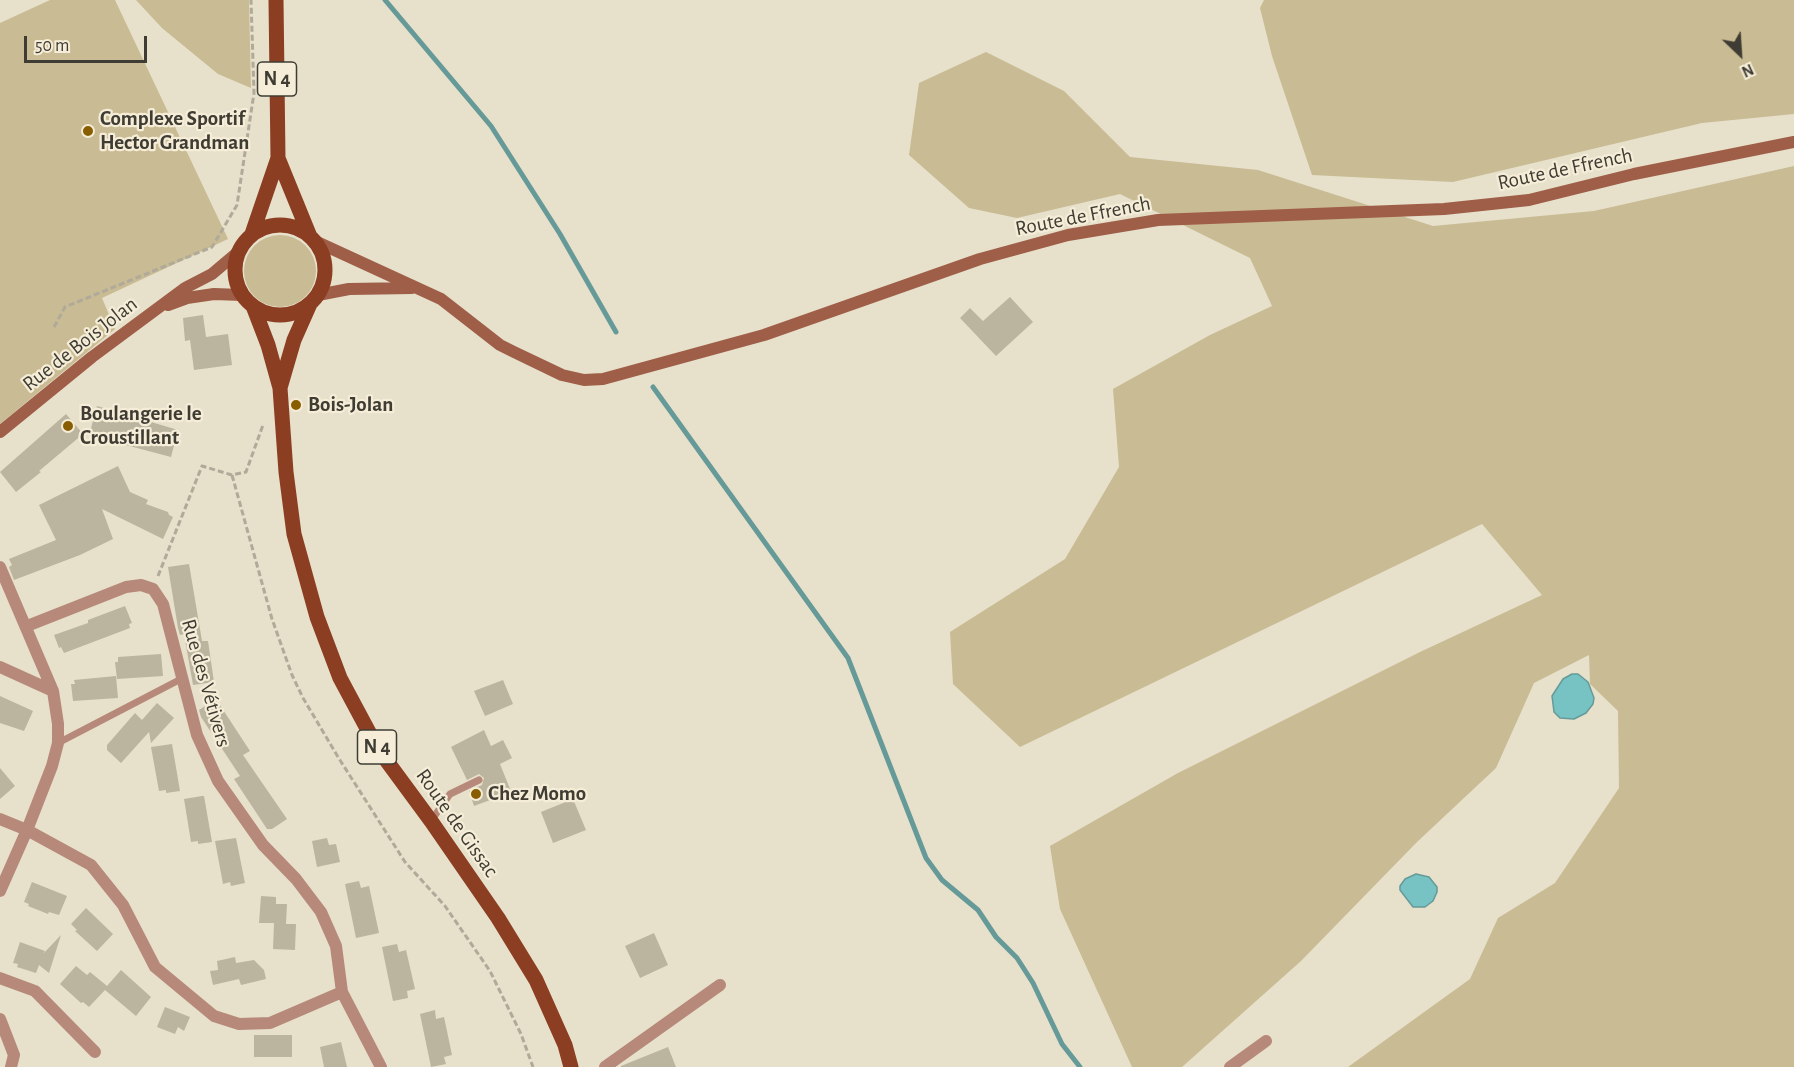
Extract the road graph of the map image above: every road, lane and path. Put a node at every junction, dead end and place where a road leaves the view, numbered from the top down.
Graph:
1 (251, 0) edge
2 (276, 0) edge
3 (1794, 142) edge
4 (279, 158) junction
5 (252, 234) junction
6 (313, 238) junction
7 (238, 252) junction
8 (419, 288) junction
9 (314, 300) junction
10 (248, 301) junction
11 (156, 310) junction
12 (54, 327) dead end
13 (280, 388) junction
14 (263, 425) dead end
15 (0, 432) edge
16 (232, 475) junction
17 (0, 567) edge
18 (153, 589) junction
19 (27, 626) junction
20 (0, 667) edge
21 (181, 679) junction
22 (53, 691) junction
23 (58, 743) junction
24 (479, 780) dead end
25 (0, 819) edge
26 (431, 821) junction
27 (27, 830) junction
28 (0, 891) edge
29 (0, 978) edge
30 (720, 985) dead end
31 (342, 992) junction
32 (0, 1019) edge
33 (1266, 1041) dead end
34 (95, 1052) dead end
35 (11, 1067) edge
36 (381, 1067) edge
37 (533, 1067) edge
38 (571, 1067) edge
39 (605, 1067) edge
40 (1230, 1067) edge

1 - 12 path
2 - 4 main road, N 4
3 - 8 main road, Route de Ffrench
4 - 5 main road, N 4
4 - 6 main road, N 4
5 - 6 main road
5 - 7 main road
6 - 8 main road, Route de Ffrench
6 - 9 main road
7 - 10 main road
7 - 11 main road, Rue de Bois Jolan
8 - 9 main road, Route de Ffrench
9 - 10 main road
9 - 13 main road, Route de Gissac / N 4
10 - 11 main road, Rue de Bois Jolan
10 - 13 main road, Route de Gissac / N 4
11 - 15 main road, Rue de Bois Jolan
13 - 26 main road, Route de Gissac / N 4
14 - 16 path
16 - 18 path
16 - 37 path
17 - 19 street
18 - 19 street
18 - 21 street, Rue des Vétivers
19 - 22 street
20 - 22 street
21 - 23 lane
21 - 31 street, Rue des Vétivers
22 - 23 street
23 - 27 street
24 - 26 lane
25 - 27 street
26 - 38 main road, Route de Gissac / N 4
27 - 28 street
27 - 31 street
29 - 34 street
30 - 39 street
31 - 36 street
32 - 35 street
33 - 40 street

